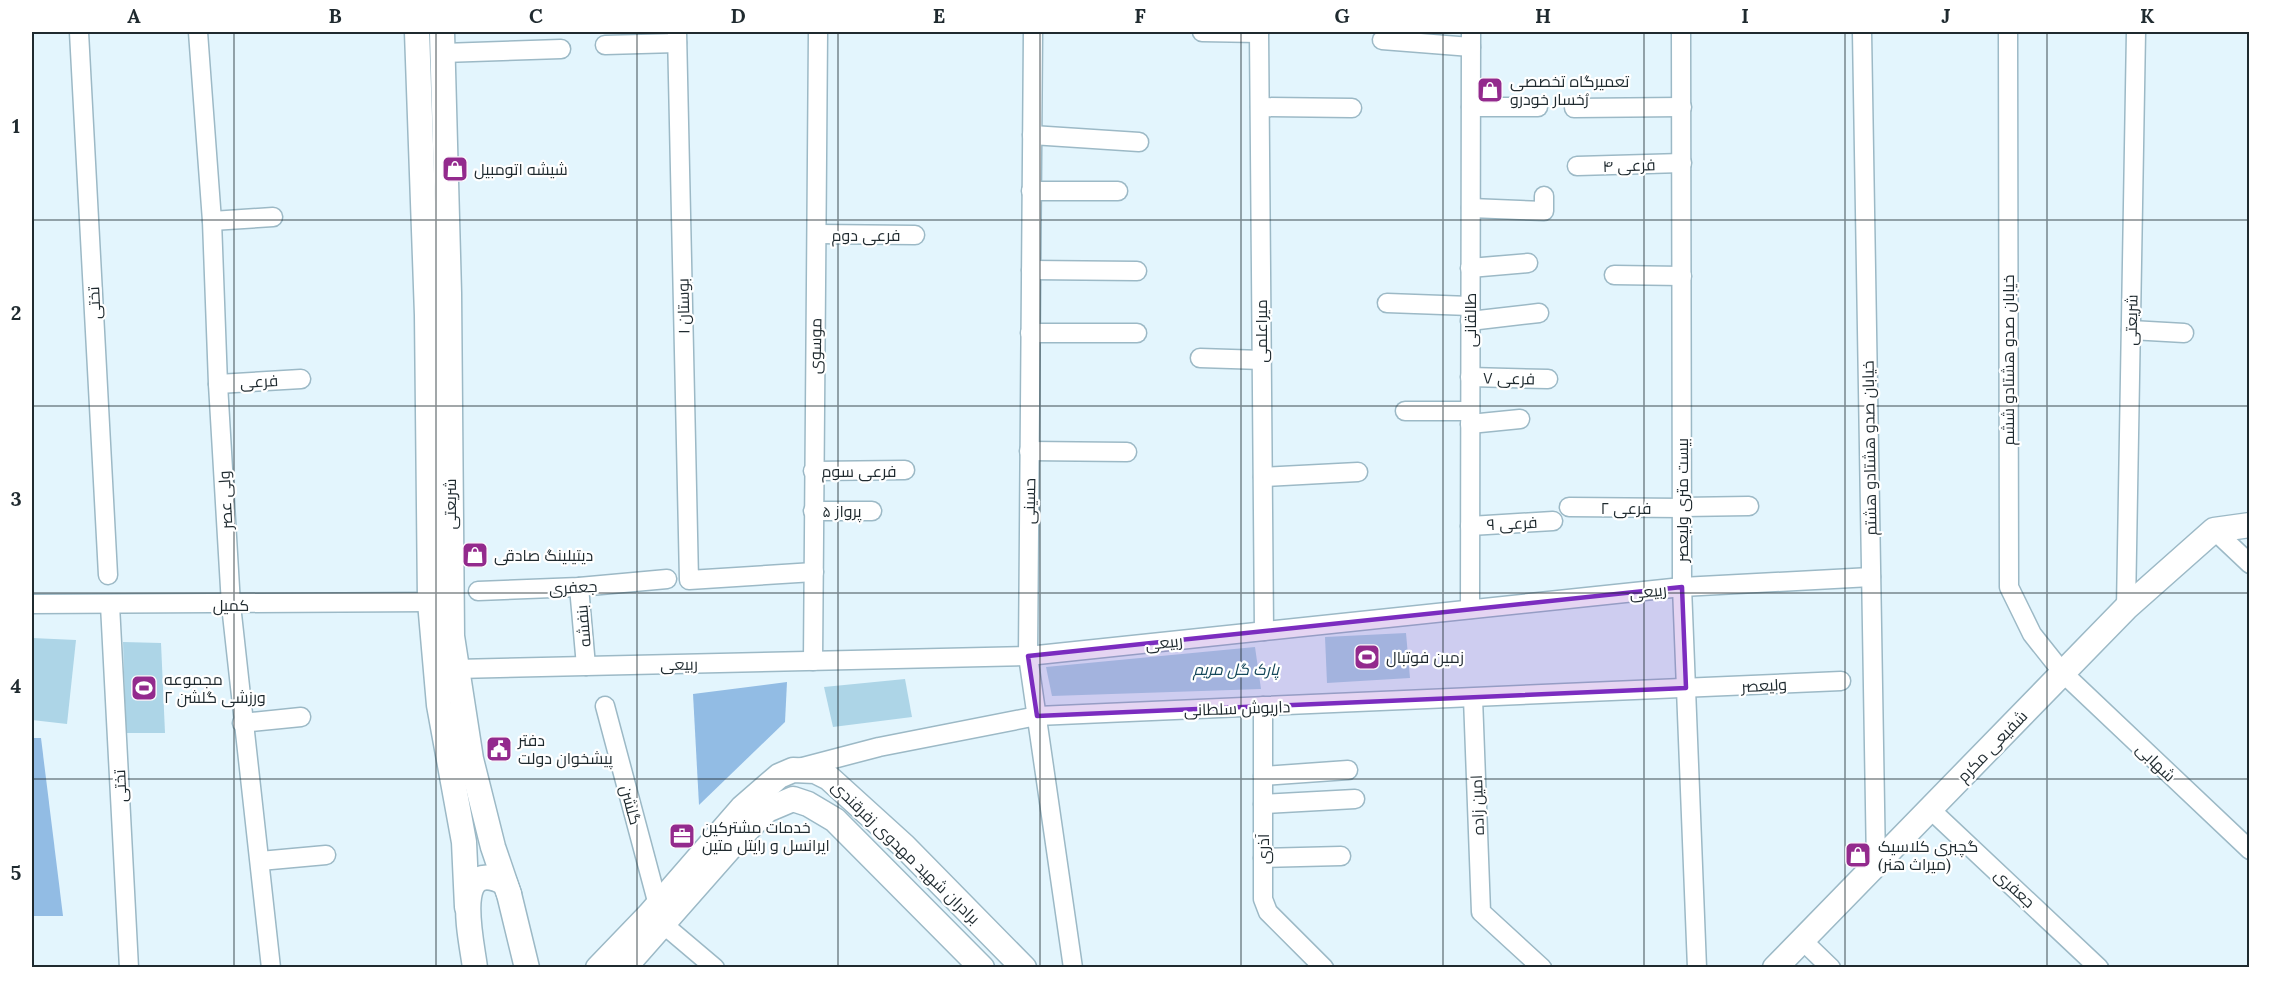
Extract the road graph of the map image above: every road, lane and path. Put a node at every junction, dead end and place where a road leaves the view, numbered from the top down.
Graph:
1 (79, 32) edge
2 (198, 32) edge
3 (417, 32) edge
4 (818, 32) edge
5 (1033, 32) edge
6 (1202, 32) edge
7 (1259, 32) edge
8 (1682, 32) edge
9 (1862, 32) edge
10 (2008, 32) edge
11 (2136, 32) edge
12 (677, 37) edge
13 (1471, 39) edge
14 (1382, 40) dead end
15 (442, 42) edge
16 (605, 45) dead end
17 (561, 48) dead end
18 (1260, 107) junction
19 (1471, 107) junction
20 (1682, 107) junction
21 (1352, 108) dead end
22 (1538, 108) dead end
23 (1574, 108) dead end
24 (1032, 135) junction
25 (1139, 142) dead end
26 (1682, 163) junction
27 (1577, 166) dead end
28 (1031, 191) junction
29 (1118, 191) dead end
30 (1544, 196) dead end
31 (1470, 208) junction
32 (273, 217) dead end
33 (212, 221) junction
34 (818, 234) junction
35 (915, 235) dead end
36 (1528, 263) dead end
37 (1470, 268) junction
38 (1031, 270) junction
39 (1137, 270) dead end
40 (1614, 275) dead end
41 (1682, 276) junction
42 (1387, 303) dead end
43 (1470, 313) junction
44 (1539, 313) dead end
45 (2131, 330) junction
46 (1030, 333) junction
47 (1137, 333) dead end
48 (2184, 333) dead end
49 (1200, 358) dead end
50 (1262, 360) junction
51 (1470, 377) junction
52 (301, 379) dead end
53 (1548, 379) dead end
54 (218, 384) junction
55 (1405, 411) dead end
56 (1470, 417) junction
57 (1520, 418) dead end
58 (1029, 451) junction
59 (1127, 452) dead end
60 (905, 470) dead end
61 (813, 471) junction
62 (1358, 472) dead end
63 (1263, 477) junction
64 (1749, 506) dead end
65 (1569, 507) dead end
66 (1682, 507) junction
67 (813, 511) junction
68 (872, 511) dead end
69 (1553, 521) dead end
70 (2250, 525) edge
71 (1470, 526) junction
72 (2214, 530) junction
73 (2250, 564) edge
74 (814, 572) junction
75 (108, 575) dead end
76 (1871, 577) junction
77 (667, 579) dead end
78 (579, 587) junction
79 (1682, 587) junction
80 (478, 591) dead end
81 (430, 602) junction
82 (32, 604) edge
83 (110, 605) junction
84 (231, 605) junction
85 (2126, 608) junction
86 (1470, 609) junction
87 (1264, 631) junction
88 (1028, 656) junction
89 (813, 661) junction
90 (586, 666) junction
91 (456, 669) junction
92 (2063, 673) junction
93 (1841, 681) dead end
94 (1686, 688) junction
95 (1473, 698) junction
96 (605, 706) dead end
97 (1263, 706) junction
98 (1037, 716) junction
99 (301, 717) dead end
100 (243, 723) junction
101 (793, 770) junction
102 (1348, 770) dead end
103 (1263, 776) junction
104 (1355, 799) dead end
105 (1263, 804) junction
106 (1930, 809) junction
107 (729, 836) junction
108 (2250, 850) edge
109 (326, 855) dead end
110 (1341, 856) dead end
111 (1263, 858) junction
112 (260, 861) junction
113 (1876, 865) junction
114 (509, 894) junction
115 (467, 907) junction
116 (660, 915) junction
117 (1802, 940) junction
118 (528, 966) edge
119 (129, 968) edge
120 (271, 968) edge
121 (475, 968) edge
122 (598, 968) edge
123 (624, 968) edge
124 (715, 968) edge
125 (982, 968) edge
126 (1024, 968) edge
127 (1073, 968) edge
128 (1324, 968) edge
129 (1542, 968) edge
130 (1696, 968) edge
131 (1775, 968) edge
132 (1830, 968) edge
133 (2099, 968) edge

1 - 75 street, تختی
2 - 33 street, ولی عصر
3 - 81 main road, شریعتی
4 - 34 street, موسوی
5 - 24 street, حسینی
6 - 7 street
7 - 18 street, میراعلمی
8 - 20 street, بیست متری ولیعصر
9 - 76 street, خیابان صدو هشتادو هشتم
10 - 92 street, خیابان صدو هشتادو ششم
11 - 45 street, شریعتی
12 - 16 street
12 - 74 street, بوستان ۱
13 - 14 street
13 - 19 street, طالقانی
15 - 17 street
15 - 91 main road, شریعتی
18 - 21 street
18 - 50 street, میراعلمی
19 - 22 street
19 - 31 street, طالقانی
20 - 23 street
20 - 26 street, بیست متری ولیعصر
24 - 25 street
24 - 28 street, حسینی
26 - 27 street, فرعی ۴
26 - 41 street, بیست متری ولیعصر
28 - 29 street
28 - 38 street, حسینی
30 - 31 street
31 - 37 street, طالقانی
32 - 33 street
33 - 54 street, ولی عصر
34 - 35 street, فرعی دوم
34 - 61 street, موسوی
36 - 37 street
37 - 43 street, طالقانی
38 - 39 street
38 - 46 street, حسینی
40 - 41 street
41 - 66 street, بیست متری ولیعصر
42 - 43 street
43 - 44 street
43 - 51 street, طالقانی
45 - 48 street
45 - 85 street, شریعتی
46 - 47 street
46 - 58 street, حسینی
49 - 50 street
50 - 63 street, میراعلمی
51 - 53 street, فرعی ۷
51 - 56 street, طالقانی
52 - 54 street, فرعی
54 - 84 street, ولی عصر
55 - 56 street
56 - 57 street
56 - 71 street, طالقانی
58 - 59 street
58 - 88 street, حسینی
60 - 61 street, فرعی سوم
61 - 67 street, موسوی
62 - 63 street
63 - 87 street, میراعلمی
64 - 66 street, فرعی ۲
65 - 66 street, فرعی ۲
66 - 79 street, بیست متری ولیعصر
67 - 68 street, پرواز ۵
67 - 74 street, موسوی
69 - 71 street, فرعی ۹
70 - 72 main road
71 - 86 street, طالقانی
72 - 73 street
72 - 85 main road, شفیعی مکرم
74 - 89 street, موسوی
76 - 79 street, ربیعی
76 - 113 street, خیابان صدو هشتادو هشتم
77 - 78 street, جعفری
78 - 80 street, جعفری
78 - 90 street, بنفشه
79 - 86 street, ربیعی
79 - 94 street, بیست متری ولیعصر
81 - 84 street, کمیل
81 - 115 main road, شریعتی
82 - 83 street, کمیل
83 - 84 street, کمیل
83 - 119 street, تختی
84 - 100 street, ولی عصر
85 - 92 main road, شفیعی مکرم
86 - 87 street, ربیعی
87 - 88 street, ربیعی
88 - 89 street, ربیعی
88 - 98 street, حسینی
89 - 90 street, ربیعی
90 - 91 street, ربیعی
91 - 114 main road, شریعتی
92 - 106 main road, شفیعی مکرم
92 - 108 street, شهابی
93 - 94 street, ولیعصر
94 - 95 street, داریوش سلطانی
94 - 130 street, بیست متری ولیعصر
95 - 97 street, داریوش سلطانی
95 - 129 street, امین زاده
96 - 116 street, گلشن
97 - 98 street, داریوش سلطانی
97 - 103 street, آذری
98 - 101 street, داریوش سلطانی
98 - 127 street, حسینی
99 - 100 street
100 - 112 street, ولی عصر
101 - 107 main road
101 - 126 main road, برادران شهید مهدوی زفرقندی
102 - 103 street
103 - 105 street, آذری
104 - 105 street
105 - 111 street, آذری
106 - 113 main road, شفیعی مکرم
106 - 133 street, جعفری
107 - 116 main road
107 - 125 main road, برادران شهید مهدوی زفرقندی
109 - 112 street
110 - 111 street
111 - 128 street, آذری
112 - 120 street, ولی عصر
113 - 117 main road, شفیعی مکرم
114 - 115 main road
114 - 118 main road, شریعتی
115 - 121 main road, شریعتی
116 - 122 main road
116 - 123 main road
116 - 124 street
117 - 131 main road, شفیعی مکرم
117 - 132 street

